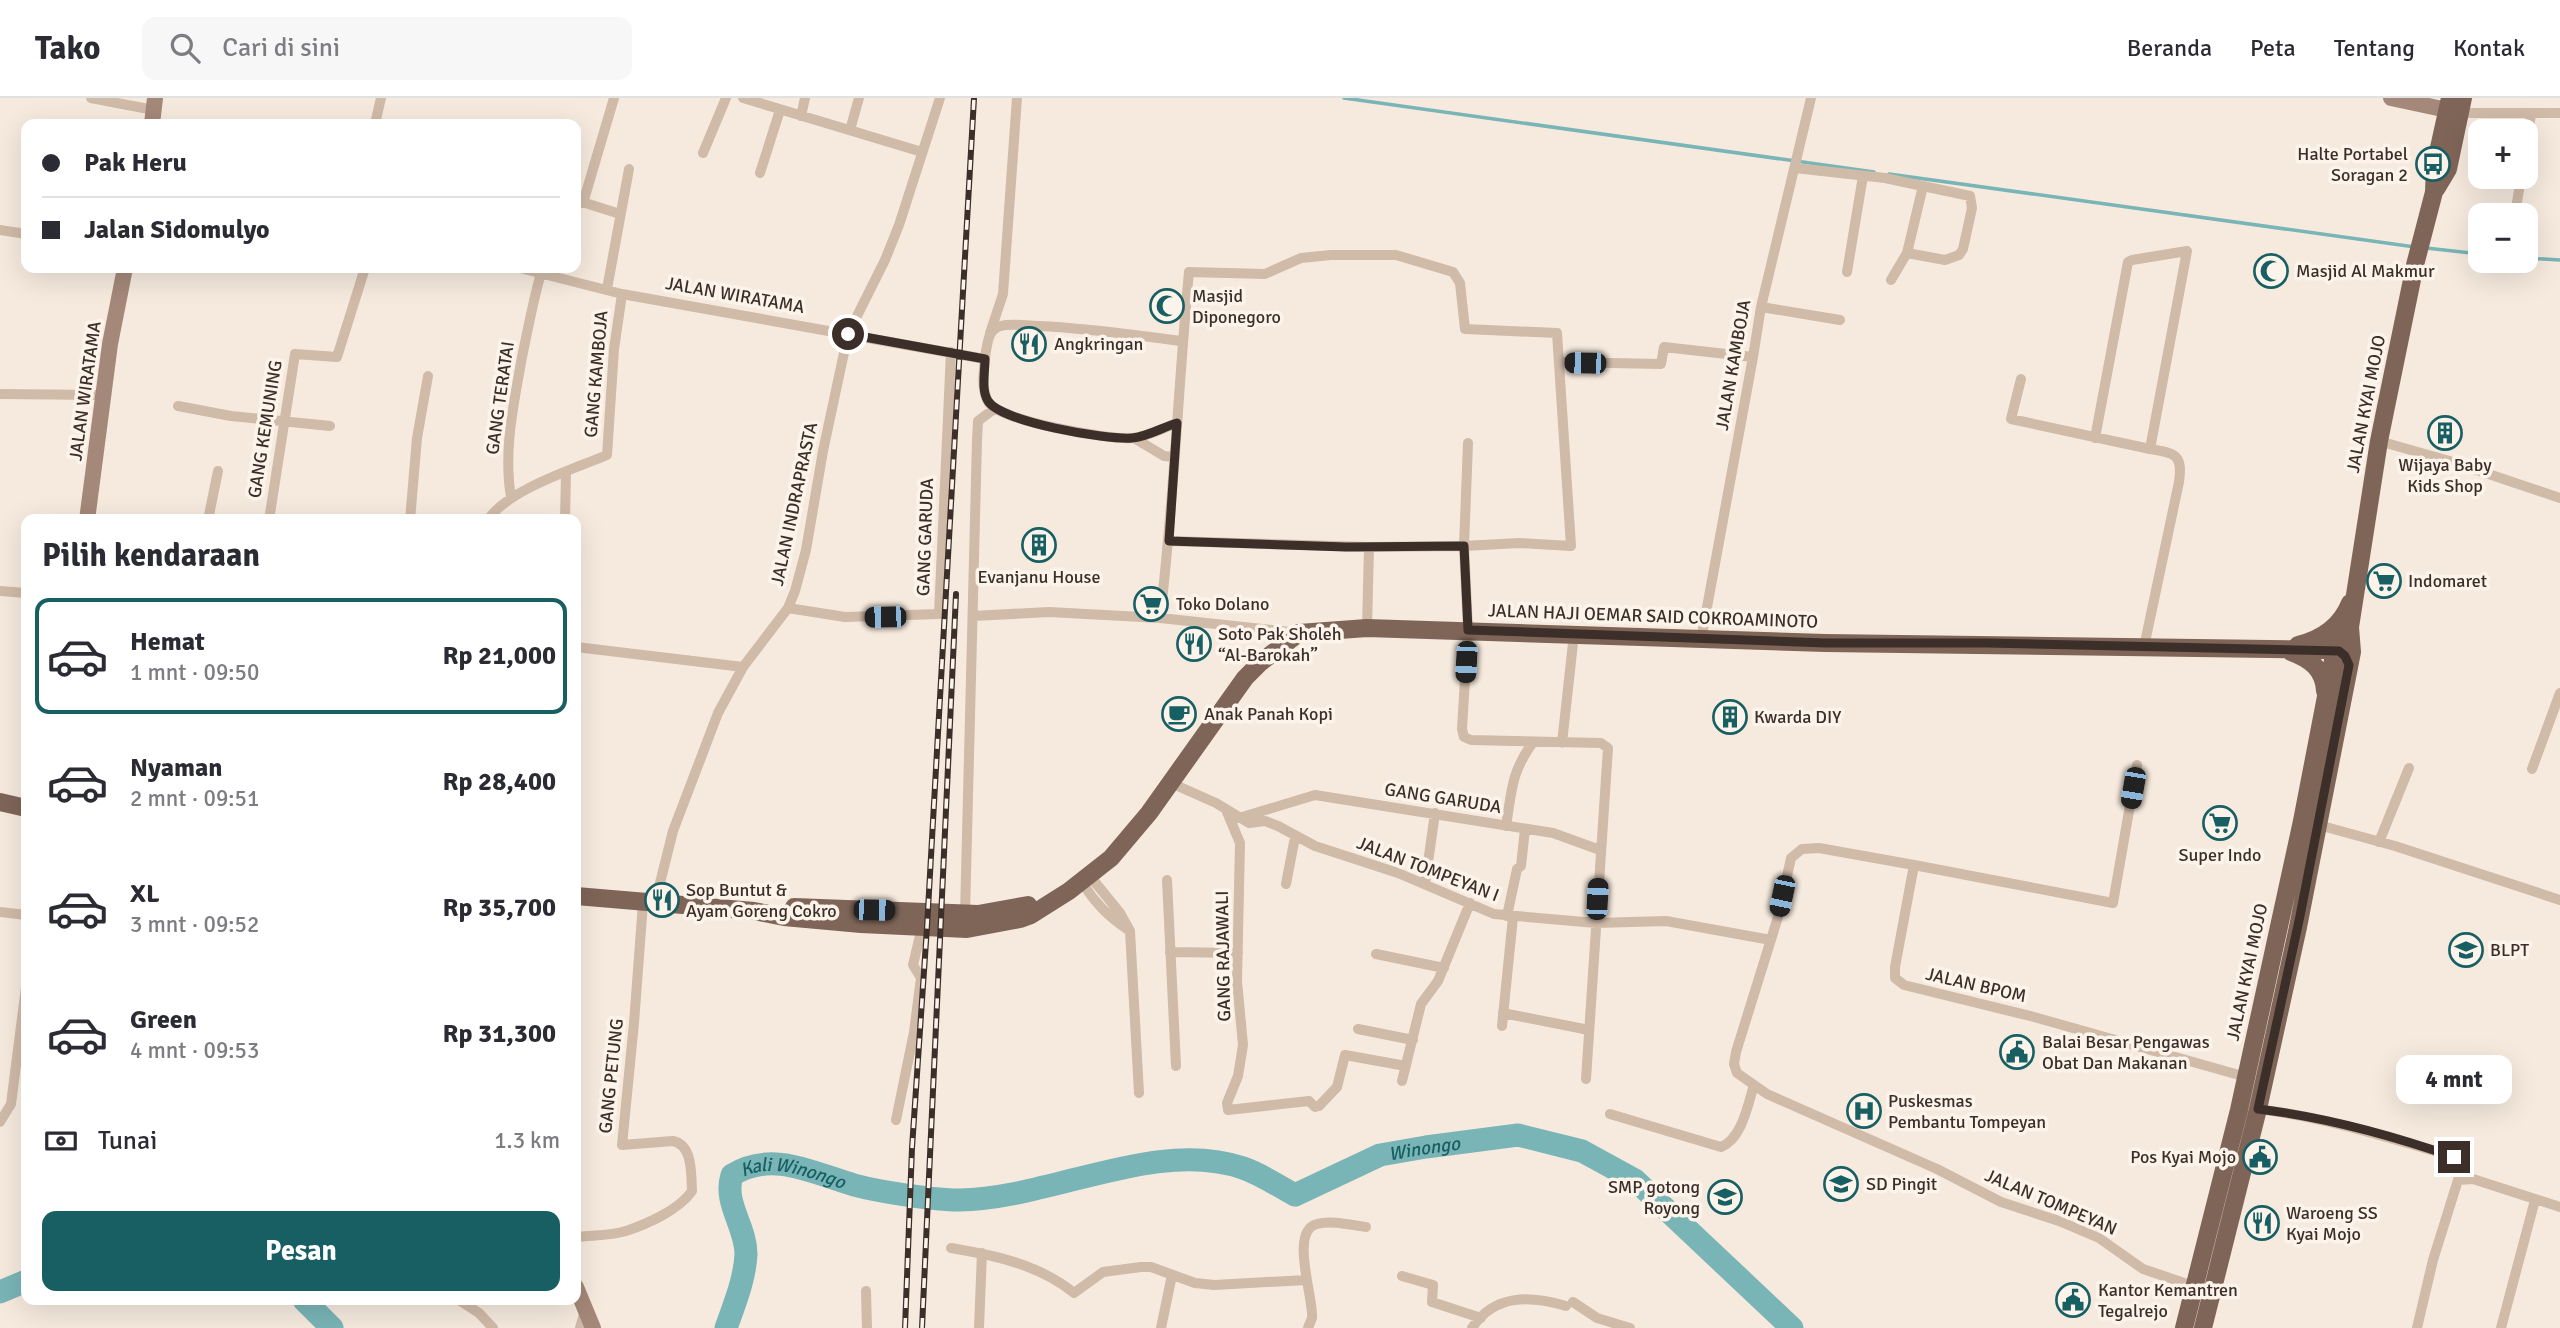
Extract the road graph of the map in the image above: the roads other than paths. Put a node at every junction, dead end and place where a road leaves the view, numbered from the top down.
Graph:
1 (91, 98) edge
2 (381, 98) edge
3 (614, 98) edge
4 (726, 98) edge
5 (743, 98) edge
6 (805, 98) edge
7 (859, 98) edge
8 (940, 98) edge
9 (1017, 98) edge
10 (1811, 98) edge
11 (2391, 98) edge
12 (2455, 105) edge
13 (780, 110) junction
14 (153, 111) edge
15 (2560, 113) edge
16 (2531, 114) junction
17 (801, 116) junction
18 (377, 119) edge
19 (2530, 119) edge
20 (850, 130) junction
21 (922, 152) junction
22 (703, 153) dead end
23 (1796, 165) junction
24 (629, 169) dead end
25 (760, 173) dead end
26 (1863, 176) junction
27 (1923, 186) junction
28 (581, 199) edge
29 (581, 202) edge
30 (620, 214) junction
31 (0, 230) edge
32 (21, 233) edge
33 (1907, 254) junction
34 (1847, 272) dead end
35 (124, 273) edge
36 (363, 273) edge
37 (541, 273) joint
38 (1891, 280) dead end
39 (607, 289) junction
40 (622, 294) junction
41 (1760, 307) junction
42 (1840, 320) dead end
43 (848, 334) junction
44 (989, 336) junction
45 (1182, 341) junction
46 (951, 352) junction
47 (1754, 357) junction
48 (985, 359) junction
49 (1560, 362) junction
50 (428, 376) dead end
51 (2021, 379) dead end
52 (0, 394) edge
53 (102, 394) junction
54 (178, 406) dead end
55 (994, 408) junction
56 (284, 423) junction
57 (1177, 423) junction
58 (330, 426) dead end
59 (1134, 438) junction
60 (2095, 438) junction
61 (2379, 441) junction
62 (1468, 443) dead end
63 (2150, 449) junction
64 (1174, 457) junction
65 (218, 471) dead end
66 (566, 473) junction
67 (512, 497) junction
68 (2560, 498) edge
69 (88, 514) edge
70 (209, 514) edge
71 (270, 514) edge
72 (410, 514) edge
73 (492, 514) edge
74 (565, 514) edge
75 (1169, 541) junction
76 (1464, 546) junction
77 (1369, 547) junction
78 (2356, 590) junction
79 (0, 591) edge
80 (21, 593) edge
81 (788, 608) junction
82 (973, 616) junction
83 (1160, 618) junction
84 (1367, 628) junction
85 (1468, 630) junction
86 (1299, 633) junction
87 (1573, 634) junction
88 (2345, 636) junction
89 (1701, 640) junction
90 (2144, 647) junction
91 (581, 648) edge
92 (2281, 649) junction
93 (743, 667) junction
94 (2560, 693) edge
95 (2326, 701) junction
96 (1534, 742) junction
97 (1562, 743) junction
98 (2137, 765) dead end
99 (2409, 768) dead end
100 (2532, 769) dead end
101 (1171, 783) junction
102 (0, 803) edge
103 (21, 807) edge
104 (1226, 809) junction
105 (1435, 813) junction
106 (1239, 818) junction
107 (2310, 823) junction
108 (1506, 825) junction
109 (1525, 829) junction
110 (1295, 837) junction
111 (2379, 842) junction
112 (1600, 850) junction
113 (1914, 865) junction
114 (1086, 879) junction
115 (1167, 880) dead end
116 (1286, 884) dead end
117 (1425, 884) junction
118 (581, 896) edge
119 (2560, 900) edge
120 (649, 903) junction
121 (1049, 903) junction
122 (1470, 903) junction
123 (754, 911) junction
124 (0, 912) edge
125 (21, 914) edge
126 (965, 914) junction
127 (1510, 916) junction
128 (1596, 923) junction
129 (922, 927) junction
130 (1771, 940) junction
131 (1170, 952) junction
132 (1238, 953) junction
133 (1376, 954) dead end
134 (1444, 968) junction
135 (1503, 1013) junction
136 (21, 1026) edge
137 (1502, 1026) dead end
138 (1358, 1029) dead end
139 (1589, 1030) junction
140 (1413, 1040) junction
141 (1176, 1066) dead end
142 (1406, 1066) junction
143 (2245, 1077) junction
144 (1586, 1079) dead end
145 (1402, 1082) dead end
146 (1754, 1085) junction
147 (1139, 1093) dead end
148 (2258, 1109) junction
149 (1609, 1114) dead end
150 (896, 1120) dead end
151 (0, 1122) edge
152 (2458, 1180) junction
153 (2535, 1200) junction
154 (2560, 1207) edge
155 (1366, 1227) dead end
156 (581, 1236) edge
157 (951, 1248) dead end
158 (982, 1253) junction
159 (1171, 1275) junction
160 (1402, 1276) dead end
161 (1306, 1280) junction
162 (2193, 1286) junction
163 (866, 1291) dead end
164 (2211, 1292) junction
165 (581, 1302) edge
166 (467, 1305) edge
167 (584, 1311) junction
168 (1481, 1318) junction
169 (493, 1328) edge
170 (580, 1328) edge
171 (593, 1328) edge
172 (867, 1328) edge
173 (979, 1328) edge
174 (1161, 1328) edge
175 (1308, 1328) edge
176 (1472, 1328) edge
177 (1630, 1328) edge
178 (2184, 1328) edge
179 (2203, 1328) edge
180 (2417, 1328) edge
181 (2501, 1328) edge

1 - 14 street
2 - 18 street
3 - 28 street
4 - 22 street
5 - 13 street
6 - 17 street
7 - 20 street
8 - 21 street, JALAN INDRAPRASTA
9 - 44 street
10 - 23 street, JALAN KAMBOJA
11 - 12 street
12 - 16 street
12 - 61 main road, JALAN KYAI MOJO
13 - 17 street
13 - 25 street
15 - 16 street
16 - 19 street
17 - 20 street
20 - 21 street
21 - 43 street, JALAN INDRAPRASTA
23 - 26 street
23 - 41 street, JALAN KAMBOJA
24 - 30 street
26 - 27 street
26 - 34 street
27 - 33 street
27 - 33 street
29 - 30 street
30 - 39 street
31 - 32 street
33 - 38 street
35 - 53 street, JALAN WIRATAMA
36 - 56 street, GANG KEMUNING
37 - 39 street, JALAN WIRATAMA
37 - 67 street, GANG TERATAI
39 - 40 street, JALAN WIRATAMA
40 - 43 street, JALAN WIRATAMA
40 - 66 street, GANG KAMBOJA
41 - 42 street
41 - 47 street, JALAN KAMBOJA
43 - 46 street, JALAN WIRATAMA
43 - 81 street, JALAN INDRAPRASTA
44 - 45 street
44 - 48 street
45 - 49 street
45 - 57 street
46 - 48 street, JALAN WIRATAMA
46 - 81 street, GANG GARUDA
47 - 49 street
47 - 89 street, JALAN KAMBOJA
48 - 55 street
49 - 76 street
50 - 72 street
51 - 60 street
52 - 53 street
53 - 69 street, JALAN WIRATAMA
54 - 56 street
55 - 59 street
55 - 82 street
56 - 58 street
56 - 71 street, GANG KEMUNING
57 - 59 street
57 - 64 street
59 - 64 street
60 - 63 street
60 - 63 street
61 - 68 street
61 - 78 main road, JALAN KYAI MOJO
62 - 76 street
63 - 90 street
64 - 75 street
65 - 70 street
66 - 67 street, GANG KAMBOJA
66 - 74 street
67 - 73 street
75 - 77 street
75 - 83 street
76 - 77 street
76 - 85 street
77 - 84 street
78 - 88 main road, JALAN KYAI MOJO
78 - 92 main road
79 - 80 street
81 - 93 street, JALAN INDRAPRASTA
82 - 83 street
82 - 126 street
83 - 86 street
84 - 85 main road, JALAN HAJI OEMAR SAID COKROAMINOTO
84 - 86 main road, JALAN HAJI OEMAR SAID COKROAMINOTO
85 - 87 main road, JALAN HAJI OEMAR SAID COKROAMINOTO
85 - 96 street
86 - 101 main road
87 - 89 main road, JALAN HAJI OEMAR SAID COKROAMINOTO
87 - 97 street
88 - 92 main road, JALAN HAJI OEMAR SAID COKROAMINOTO
88 - 95 main road, JALAN KYAI MOJO
88 - 107 main road, JALAN KYAI MOJO
89 - 90 main road, JALAN HAJI OEMAR SAID COKROAMINOTO
90 - 92 main road, JALAN HAJI OEMAR SAID COKROAMINOTO
91 - 93 street
92 - 95 main road
93 - 120 street, JALAN INDRAPRASTA
94 - 100 street
95 - 107 main road, JALAN KYAI MOJO
96 - 97 street
96 - 108 street
97 - 112 street
98 - 113 street
99 - 111 street
101 - 104 street, JALAN TOMPEYAN I
101 - 114 main road
102 - 103 main road
104 - 106 street, JALAN TOMPEYAN I
104 - 132 street, GANG RAJAWALI
105 - 106 street, GANG GARUDA
105 - 108 street, GANG GARUDA
105 - 117 street
106 - 110 street, JALAN TOMPEYAN I
107 - 111 street
107 - 143 main road, JALAN KYAI MOJO
107 - 148 main road, JALAN KYAI MOJO
108 - 109 street, GANG GARUDA
109 - 112 street, GANG GARUDA
109 - 127 street
110 - 116 street
110 - 117 street, JALAN TOMPEYAN I
111 - 119 street
112 - 128 street
113 - 130 street
113 - 143 street, JALAN BPOM
114 - 121 main road
114 - 147 street
115 - 131 street
117 - 122 street, JALAN TOMPEYAN I
118 - 120 main road
120 - 123 main road
120 - 156 street, GANG PETUNG
121 - 126 main road
121 - 129 main road
122 - 127 street, JALAN TOMPEYAN I
122 - 134 street
123 - 126 main road
123 - 129 main road
124 - 125 street
127 - 128 street, JALAN TOMPEYAN I
127 - 135 street
128 - 130 street, JALAN TOMPEYAN I
128 - 139 street
129 - 150 street
130 - 146 street, JALAN TOMPEYAN
131 - 132 street
131 - 141 street
132 - 142 street, GANG RAJAWALI
133 - 134 street
134 - 140 street
135 - 137 street
135 - 139 street
136 - 151 street
138 - 140 street
139 - 144 street
140 - 142 street
142 - 145 street
143 - 162 main road, JALAN KYAI MOJO
146 - 149 street
146 - 162 street, JALAN TOMPEYAN
148 - 152 street
148 - 164 main road, JALAN KYAI MOJO
152 - 153 street
152 - 180 street
153 - 154 street
153 - 181 street
155 - 161 street
157 - 158 street
158 - 159 street
158 - 173 street
159 - 161 street
159 - 174 street
160 - 168 street
161 - 175 street
162 - 164 street, JALAN TOMPEYAN
162 - 178 main road, JALAN KYAI MOJO
163 - 172 street
164 - 179 main road, JALAN KYAI MOJO
165 - 167 street
166 - 169 street
167 - 170 street
167 - 171 street
168 - 176 street
168 - 177 street

